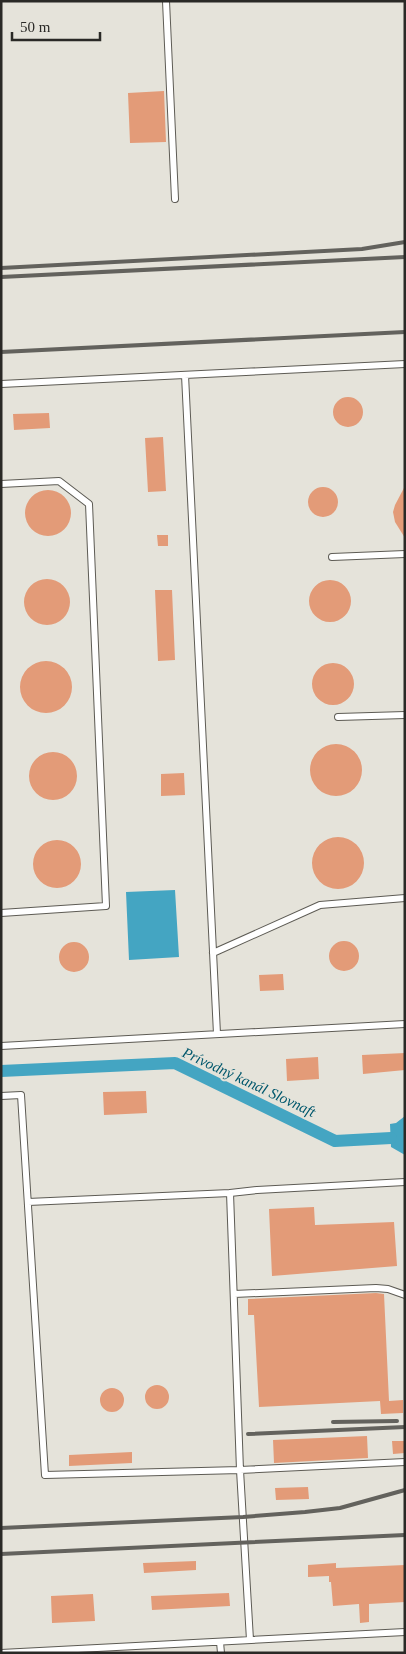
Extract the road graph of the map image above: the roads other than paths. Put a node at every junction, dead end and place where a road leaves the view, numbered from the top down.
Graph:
1 (166, 1) edge
2 (175, 199) dead end
3 (405, 364) edge
4 (185, 375) junction
5 (1, 384) edge
6 (1, 484) edge
7 (405, 554) edge
8 (332, 557) dead end
9 (405, 715) edge
10 (338, 718) dead end
11 (405, 898) edge
12 (1, 913) edge
13 (214, 953) junction
14 (405, 1024) edge
15 (217, 1034) junction
16 (1, 1046) edge
17 (1, 1096) edge
18 (405, 1182) edge
19 (230, 1193) junction
20 (28, 1202) junction
21 (234, 1294) junction
22 (405, 1295) edge
23 (405, 1462) edge
24 (240, 1470) junction
25 (405, 1632) edge
26 (250, 1640) junction
27 (220, 1642) junction
28 (121, 1650) edge
29 (3, 1653) edge
30 (221, 1653) edge

1 - 2 lane
3 - 4 lane
4 - 5 lane
4 - 13 lane
6 - 12 lane
7 - 8 lane
9 - 10 lane
11 - 13 lane
13 - 15 lane
14 - 15 lane
15 - 16 lane
17 - 20 lane
18 - 19 lane
19 - 20 lane
19 - 21 lane
20 - 24 lane
21 - 22 lane
21 - 24 lane
23 - 24 lane
24 - 26 lane
25 - 26 lane
26 - 27 lane
27 - 28 lane
27 - 30 lane
28 - 29 lane

